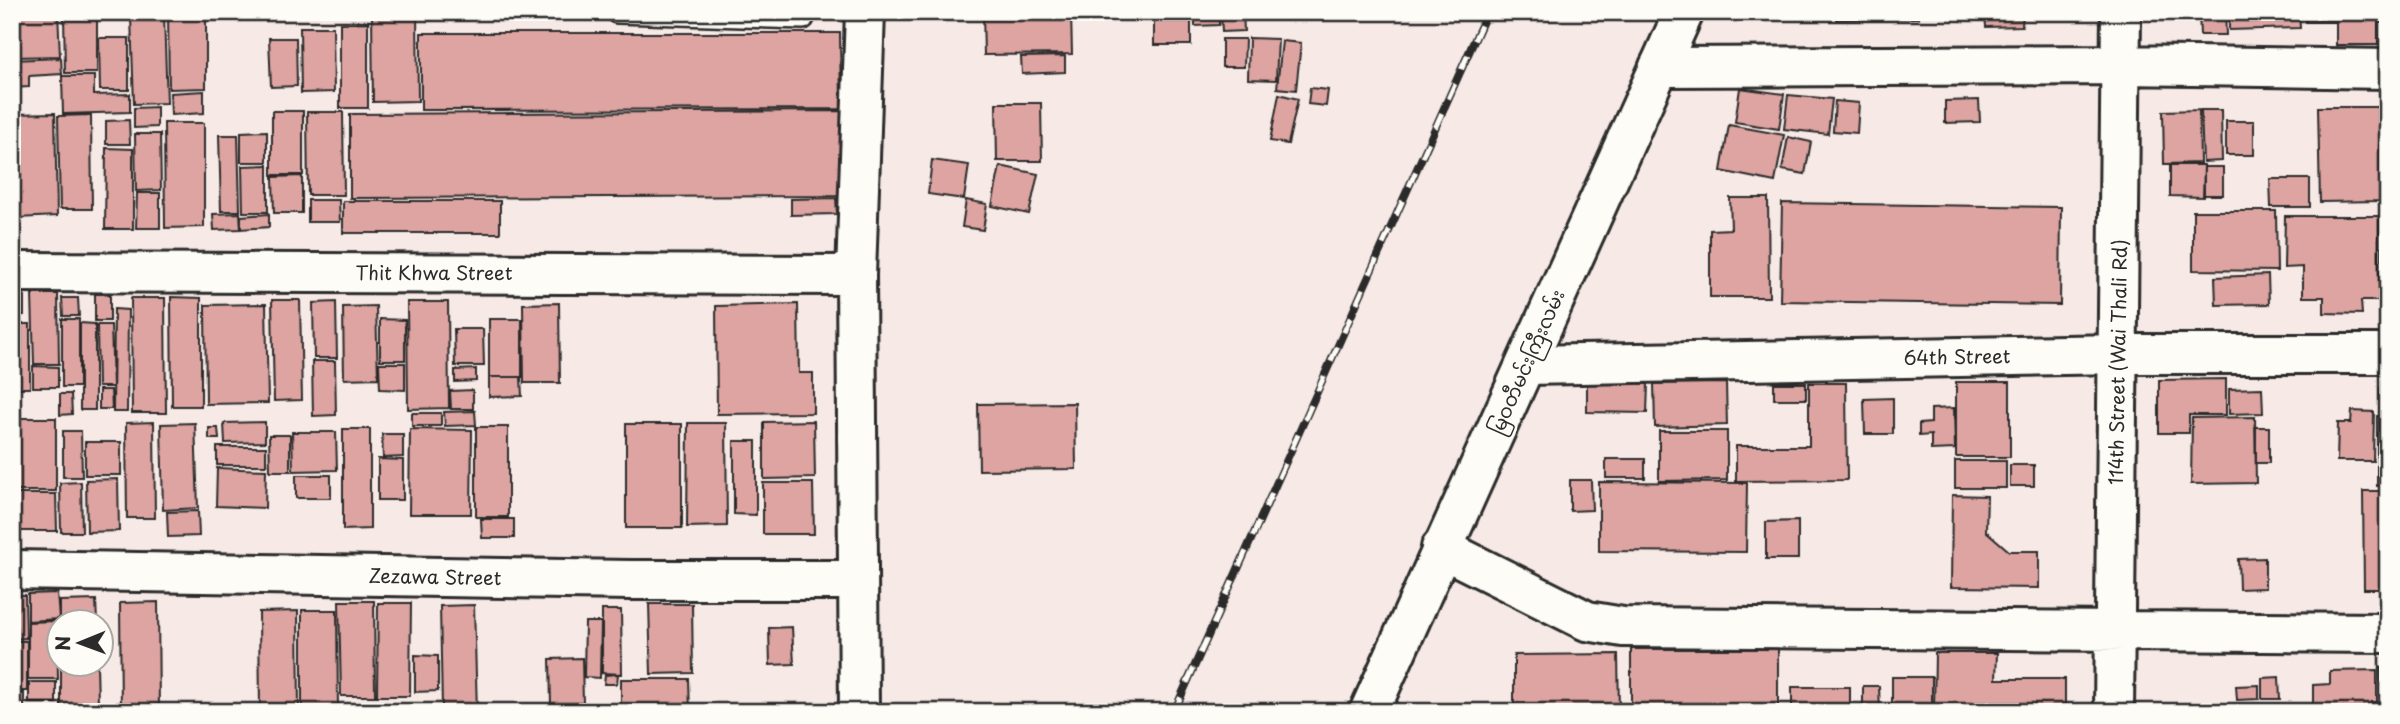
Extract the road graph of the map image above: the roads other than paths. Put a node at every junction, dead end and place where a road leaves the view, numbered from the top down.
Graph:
1 (617, 12) edge
2 (865, 12) edge
3 (1684, 12) edge
4 (2121, 12) edge
5 (803, 18) dead end
6 (2122, 65) junction
7 (1659, 67) junction
8 (2388, 69) edge
9 (12, 272) edge
10 (856, 275) junction
11 (2119, 354) junction
12 (2388, 354) edge
13 (1526, 365) junction
14 (1441, 548) junction
15 (12, 570) edge
16 (857, 580) junction
17 (2114, 631) junction
18 (2388, 633) edge
19 (859, 712) edge
20 (1368, 712) edge
21 (2114, 712) edge

1 - 5 lane
2 - 10 street
3 - 7 street, မြဝတီမင်းကြီးလမ်း
4 - 6 street, 114th Street (Wai Thali Rd)
6 - 7 street
6 - 8 street
6 - 11 street, 114th Street (Wai Thali Rd)
7 - 13 street, မြဝတီမင်းကြီးလမ်း
9 - 10 street, Thit Khwa Street
10 - 16 street
11 - 12 street, 64th Street
11 - 13 street, 64th Street
11 - 17 street, 114th Street (Wai Thali Rd)
13 - 14 street, မြဝတီမင်းကြီးလမ်း
14 - 17 street
14 - 20 street, မြဝတီမင်းကြီးလမ်း
15 - 16 street, Zezawa Street
16 - 19 street
17 - 18 street
17 - 21 street, 114th Street (Wai Thali Rd)

